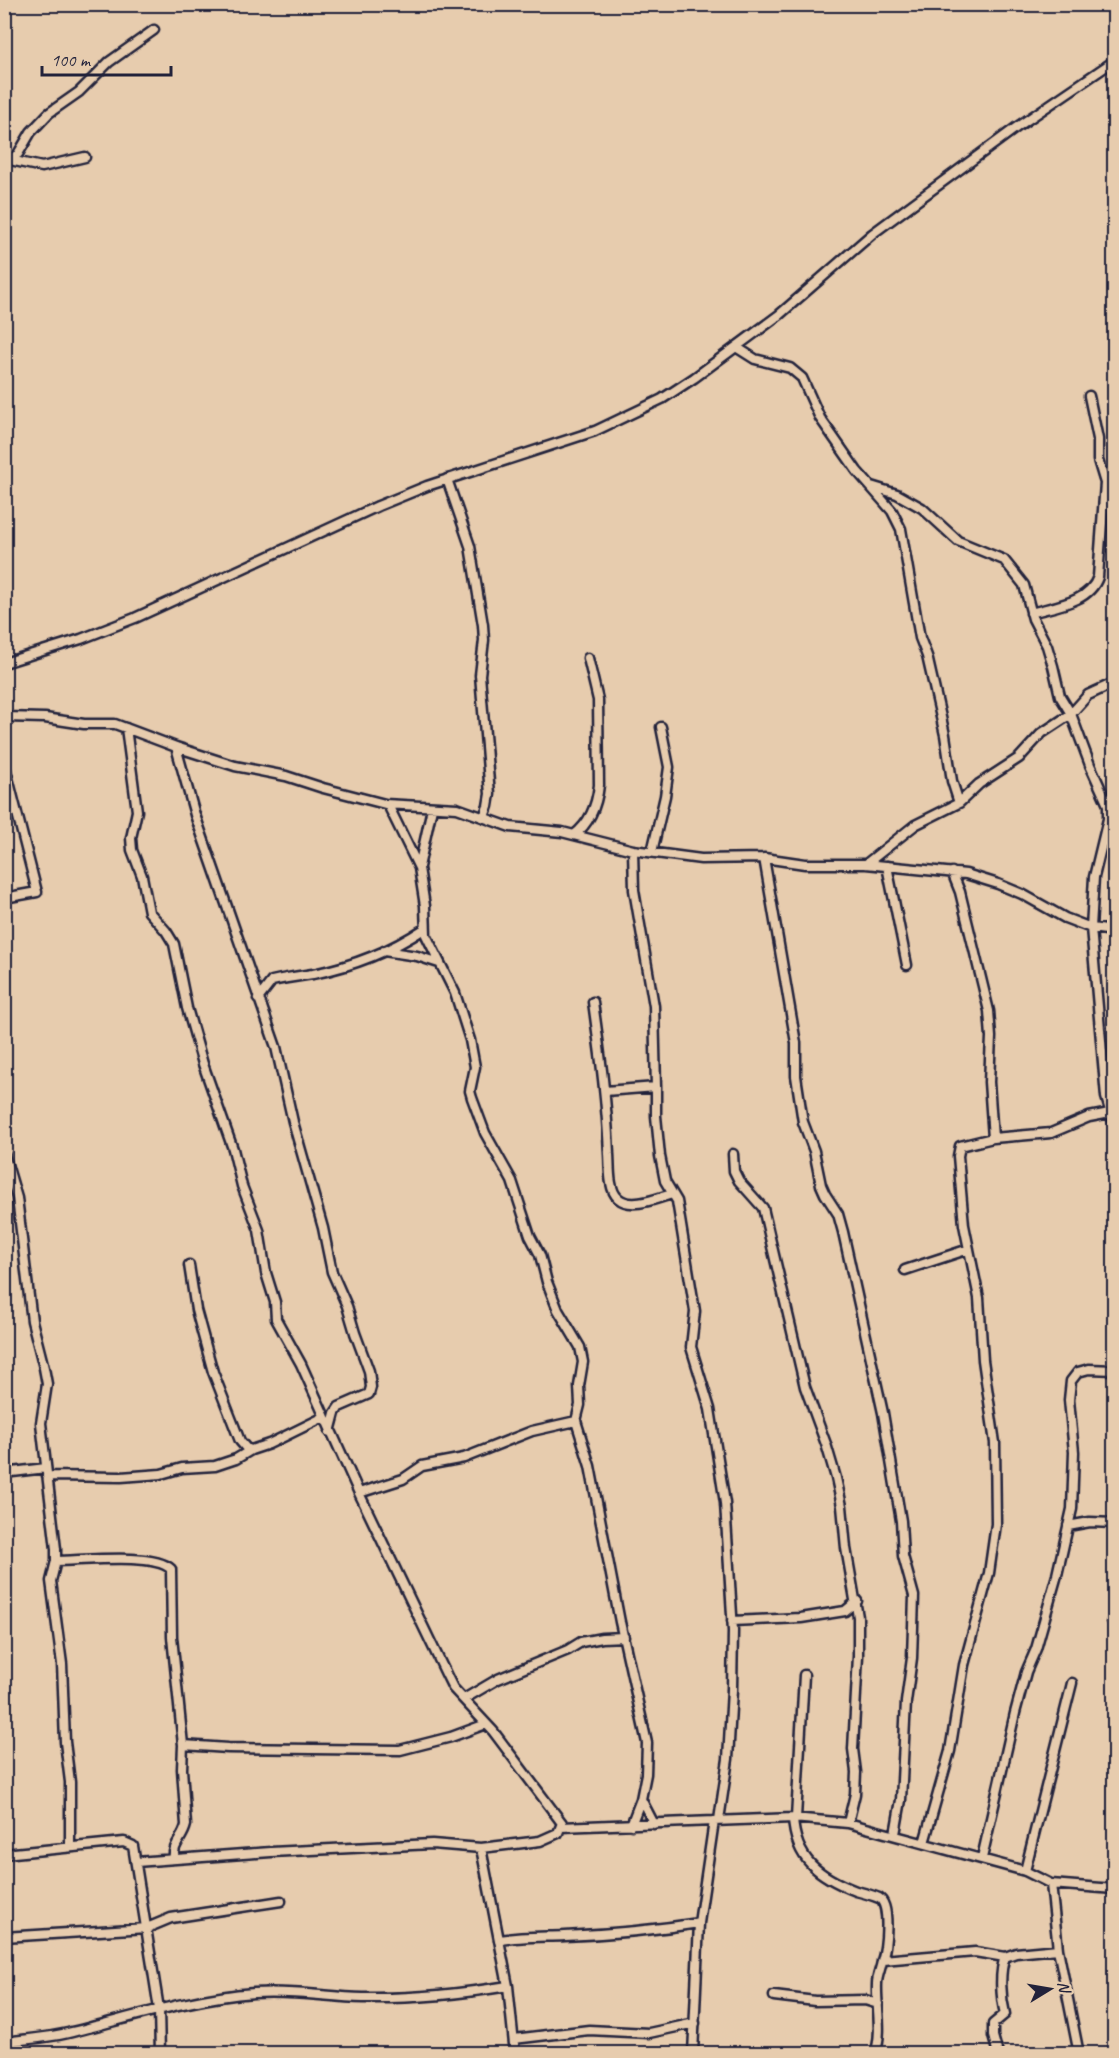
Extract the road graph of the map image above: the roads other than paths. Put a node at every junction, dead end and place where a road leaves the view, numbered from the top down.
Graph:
1 (154, 30) dead end
2 (1114, 61) edge
3 (85, 157) dead end
4 (7, 161) edge
5 (736, 347) junction
6 (1089, 396) dead end
7 (447, 479) junction
8 (871, 486) junction
9 (1031, 613) junction
10 (588, 658) dead end
11 (4, 663) edge
12 (1114, 683) edge
13 (1071, 714) junction
14 (4, 717) edge
15 (661, 727) dead end
16 (126, 728) junction
17 (176, 747) junction
18 (4, 762) edge
19 (959, 803) junction
20 (388, 805) junction
21 (432, 808) junction
22 (484, 817) junction
23 (586, 826) junction
24 (574, 835) junction
25 (589, 838) junction
26 (633, 850) junction
27 (652, 852) junction
28 (764, 858) junction
29 (866, 864) junction
30 (887, 866) junction
31 (419, 868) junction
32 (952, 872) junction
33 (4, 898) edge
34 (1091, 928) junction
35 (424, 929) junction
36 (1114, 931) edge
37 (383, 951) junction
38 (439, 963) junction
39 (907, 965) dead end
40 (258, 999) junction
41 (593, 1002) dead end
42 (656, 1087) junction
43 (605, 1091) junction
44 (1110, 1113) junction
45 (1114, 1124) edge
46 (993, 1138) junction
47 (4, 1154) edge
48 (733, 1154) dead end
49 (672, 1194) junction
50 (969, 1249) junction
51 (189, 1265) dead end
52 (905, 1270) dead end
53 (1114, 1370) edge
54 (324, 1417) junction
55 (576, 1422) junction
56 (330, 1431) junction
57 (242, 1445) junction
58 (251, 1450) junction
59 (239, 1456) junction
60 (46, 1472) junction
61 (4, 1473) edge
62 (359, 1493) junction
63 (1114, 1523) edge
64 (1068, 1526) junction
65 (56, 1561) junction
66 (856, 1601) junction
67 (845, 1611) junction
68 (858, 1617) junction
69 (732, 1621) junction
70 (624, 1637) junction
71 (804, 1675) dead end
72 (1072, 1683) dead end
73 (464, 1699) junction
74 (486, 1724) junction
75 (183, 1745) junction
76 (642, 1799) junction
77 (795, 1818) junction
78 (716, 1821) junction
79 (848, 1823) junction
80 (654, 1824) junction
81 (631, 1825) junction
82 (561, 1827) junction
83 (895, 1834) junction
84 (924, 1842) junction
85 (70, 1847) junction
86 (481, 1848) junction
87 (4, 1854) edge
88 (982, 1858) junction
89 (174, 1859) junction
90 (136, 1862) junction
91 (1025, 1871) junction
92 (1051, 1884) junction
93 (1114, 1889) edge
94 (281, 1901) dead end
95 (699, 1923) junction
96 (147, 1928) junction
97 (4, 1937) edge
98 (500, 1940) junction
99 (1058, 1949) junction
100 (1005, 1957) junction
101 (883, 1960) junction
102 (508, 1986) junction
103 (774, 1996) dead end
104 (878, 2004) junction
105 (159, 2009) junction
106 (695, 2023) junction
107 (514, 2039) junction
108 (4, 2042) edge
109 (878, 2051) edge
110 (160, 2054) edge
111 (515, 2054) edge
112 (693, 2054) edge
113 (748, 2054) edge
114 (773, 2054) edge
115 (998, 2054) edge
116 (1079, 2054) edge

1 - 4 street
2 - 5 street
3 - 4 street
5 - 7 street
5 - 8 street
6 - 9 street
7 - 11 street
7 - 22 street
8 - 9 street
8 - 19 street
9 - 13 street
10 - 23 street
12 - 13 street
13 - 19 street
13 - 34 street
14 - 16 street
15 - 27 street
16 - 17 street
16 - 54 street
17 - 20 street
17 - 40 street
18 - 33 street
19 - 29 street
20 - 21 street
20 - 31 street
21 - 22 street
21 - 31 street
22 - 24 street
23 - 24 street
23 - 25 street
24 - 25 street
25 - 26 street
26 - 27 street
26 - 42 street
27 - 28 street
28 - 29 street
28 - 83 street
29 - 30 street
30 - 32 street
30 - 39 street
31 - 35 street
32 - 34 street
32 - 46 street
34 - 36 street
34 - 44 street
35 - 37 street
35 - 38 street
37 - 38 street
37 - 40 street
38 - 55 street
40 - 56 street
41 - 43 street
42 - 43 street
42 - 49 street
43 - 49 street
44 - 45 street
44 - 46 street
46 - 50 street
47 - 60 street
48 - 66 street
49 - 69 street
50 - 52 street
50 - 84 street
51 - 57 street
53 - 64 street
54 - 56 street
54 - 58 street
55 - 62 street
55 - 70 street
56 - 62 street
57 - 58 street
57 - 59 street
58 - 59 street
59 - 60 street
60 - 61 street
60 - 65 street
62 - 73 street
63 - 64 street
64 - 88 street
65 - 75 street
65 - 85 street
66 - 67 street
66 - 68 street
67 - 68 street
67 - 69 street
68 - 79 street
69 - 78 street
70 - 73 street
70 - 76 street
71 - 77 street
72 - 91 street
73 - 74 street
74 - 75 street
74 - 82 street
75 - 89 street
76 - 80 street
76 - 81 street
77 - 78 street
77 - 79 street
77 - 101 street
78 - 80 street
78 - 95 street
79 - 83 street
80 - 81 street
81 - 82 street
82 - 86 street
83 - 84 street
84 - 88 street
85 - 87 street
85 - 90 street
86 - 89 street
86 - 98 street
88 - 91 street
89 - 90 street
90 - 96 street
91 - 92 street
92 - 93 street
92 - 99 street
94 - 96 street
95 - 98 street
95 - 106 street
96 - 97 street
96 - 105 street
98 - 102 street
99 - 100 street
99 - 116 street
100 - 101 street
100 - 115 street
101 - 104 street
102 - 105 street
102 - 107 street
103 - 104 street
104 - 109 street
105 - 108 street
105 - 110 street
106 - 107 street
106 - 112 street
107 - 111 street
113 - 114 street

